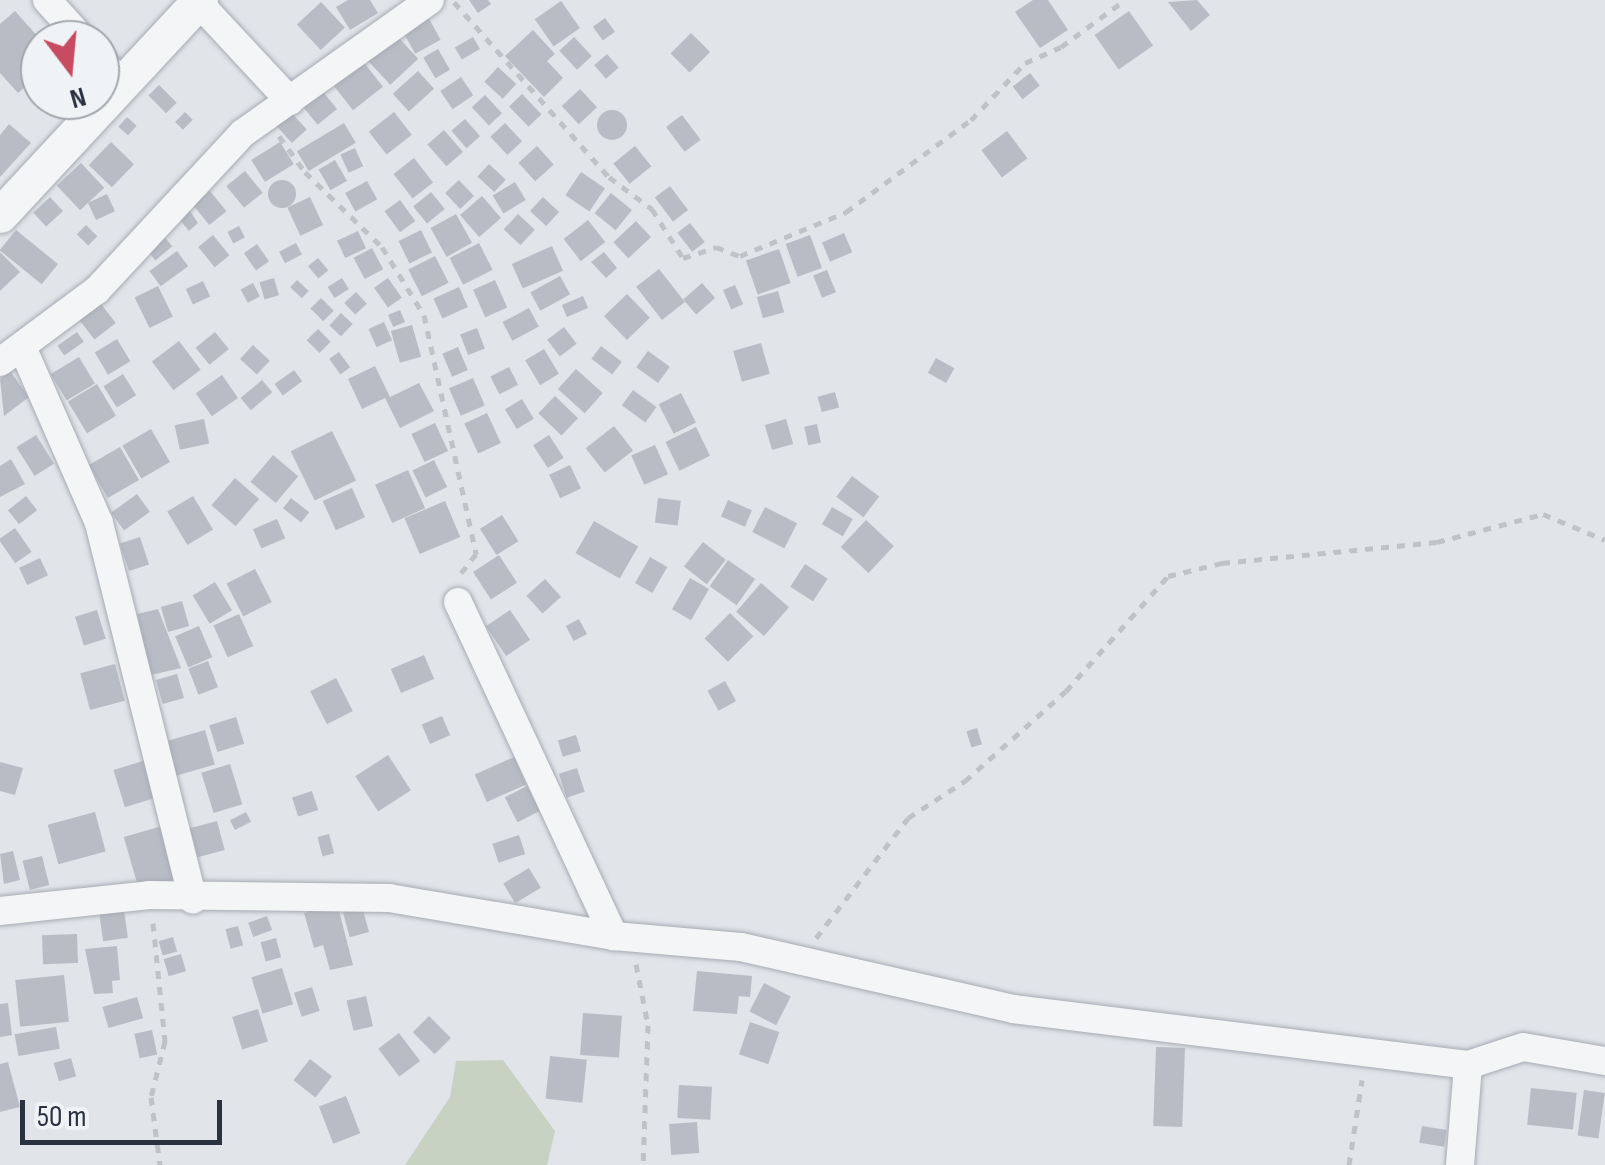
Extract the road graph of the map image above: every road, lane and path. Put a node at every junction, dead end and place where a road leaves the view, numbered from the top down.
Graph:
1 (47, 0) edge
2 (430, 0) edge
3 (452, 0) edge
4 (1125, 0) edge
5 (199, 1) edge
6 (65, 20) edge
7 (120, 65) edge
8 (290, 101) junction
9 (266, 117) junction
10 (74, 120) edge
11 (0, 216) edge
12 (12, 356) edge
13 (1605, 540) edge
14 (458, 602) joint
15 (148, 895) junction
16 (194, 899) junction
17 (0, 911) edge
18 (621, 937) junction
19 (800, 960) junction
20 (1368, 1052) junction
21 (1605, 1061) edge
22 (1468, 1064) junction
23 (160, 1165) edge
24 (643, 1165) edge
25 (1349, 1165) edge
26 (1460, 1165) edge

1 - 6 street
2 - 8 street
3 - 4 path
5 - 7 street
5 - 8 street
8 - 9 street
9 - 12 street
9 - 14 path
10 - 11 street
12 - 16 street
13 - 19 path
14 - 18 street
15 - 16 street
15 - 17 street
15 - 23 path
16 - 18 street
18 - 19 street
18 - 24 path
19 - 20 street
20 - 22 street
20 - 25 path
21 - 22 street
22 - 26 street

